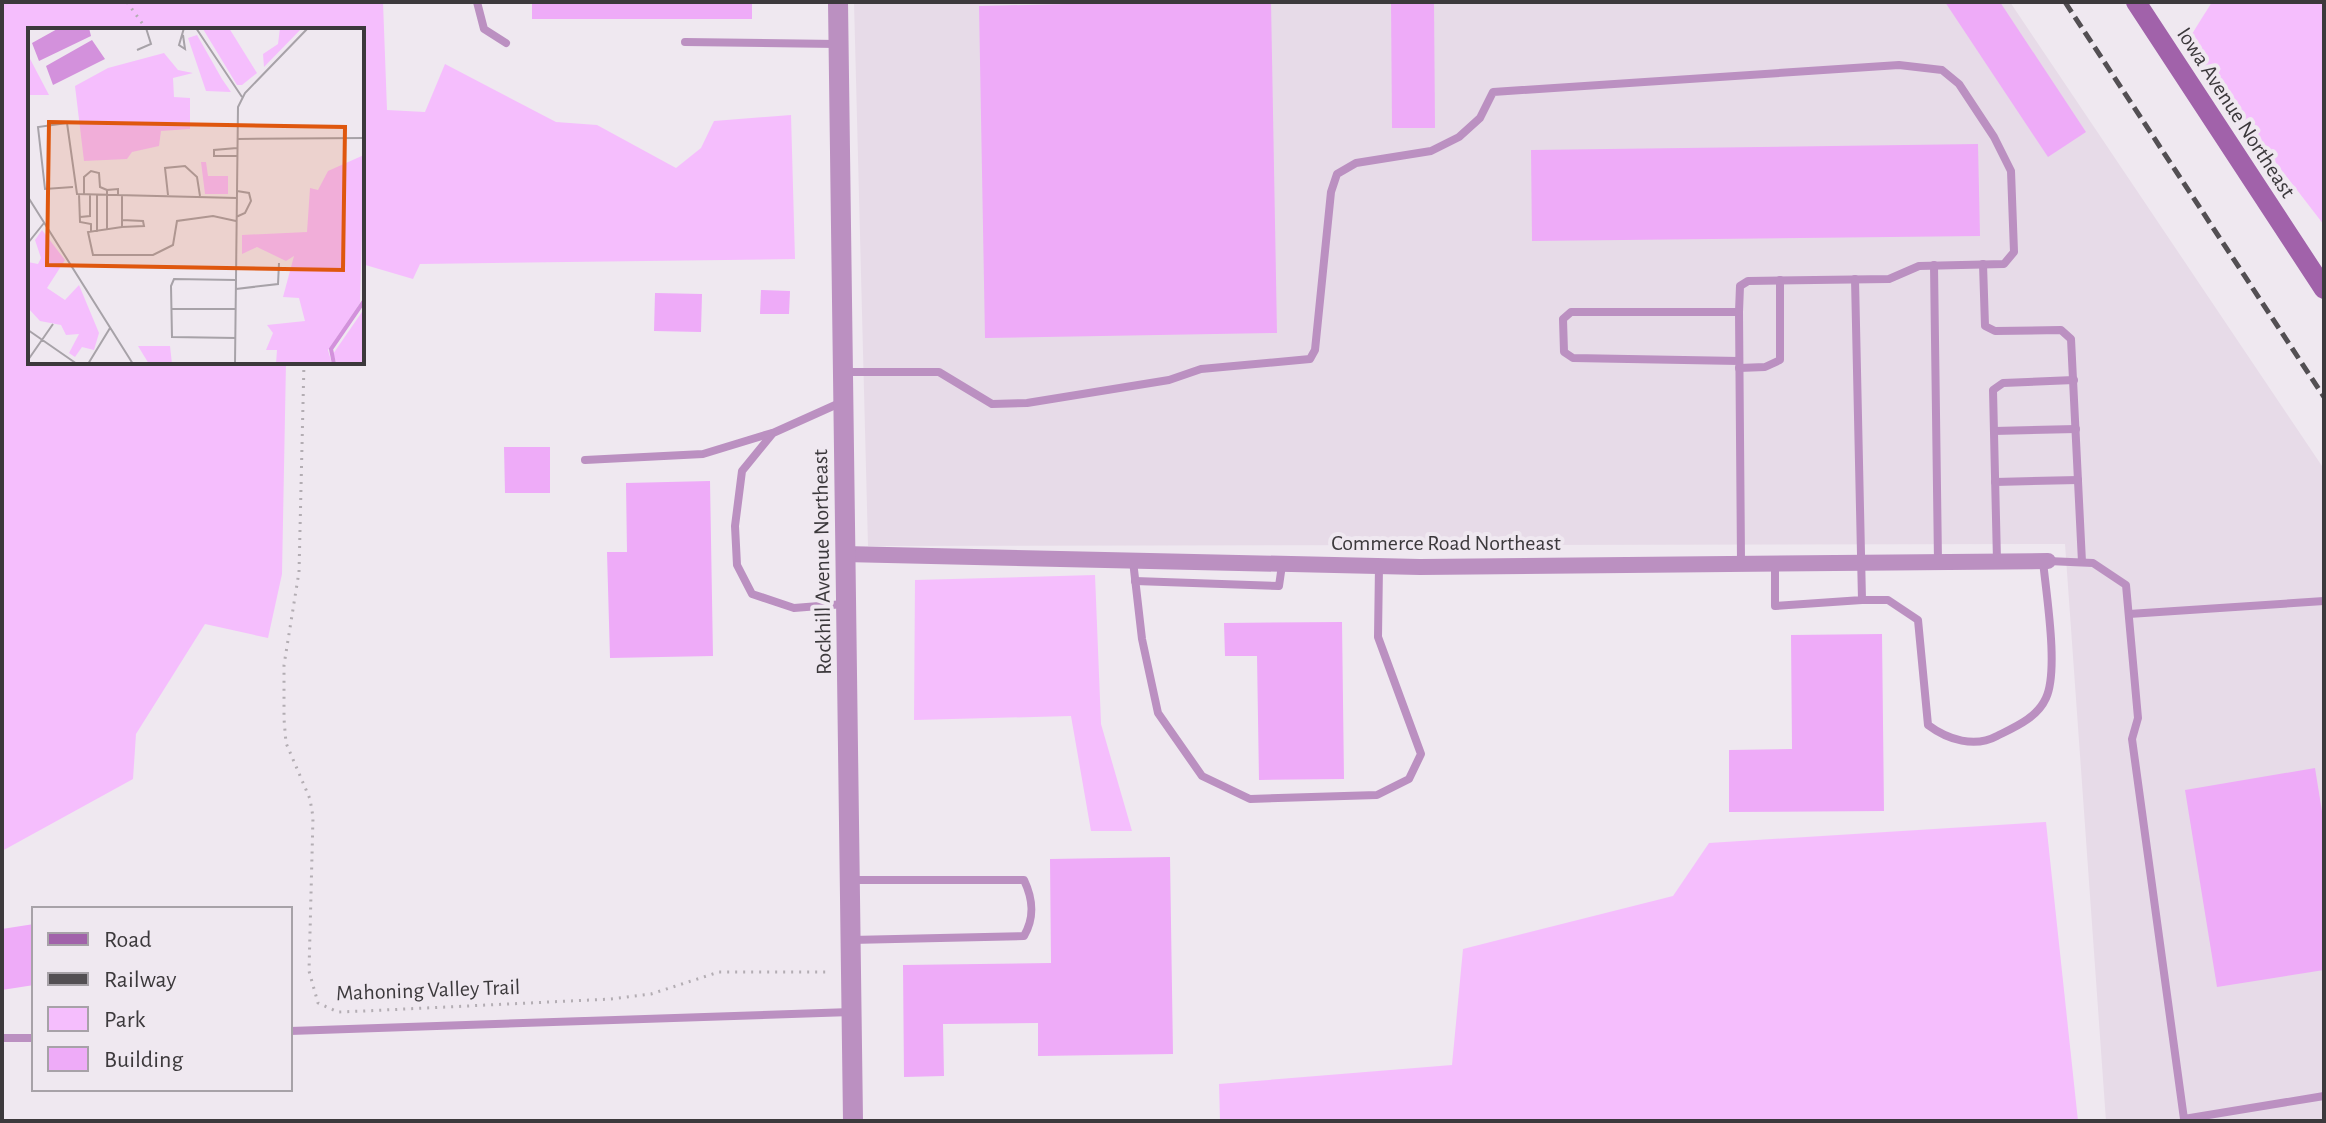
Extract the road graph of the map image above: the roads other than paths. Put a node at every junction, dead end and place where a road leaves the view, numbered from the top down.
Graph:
1 (477, 2) edge
2 (838, 2) edge
3 (2136, 2) edge
4 (685, 42) dead end
5 (506, 43) dead end
6 (839, 44) junction
7 (1983, 264) junction
8 (1934, 265) junction
9 (1855, 279) junction
10 (1780, 280) junction
11 (2324, 289) edge
12 (1739, 312) junction
13 (1739, 364) junction
14 (842, 372) junction
15 (2074, 380) junction
16 (843, 402) junction
17 (2076, 429) junction
18 (1994, 431) junction
19 (773, 433) junction
20 (585, 460) dead end
21 (2078, 480) junction
22 (1995, 482) junction
23 (844, 554) junction
24 (1133, 561) junction
25 (1741, 561) junction
26 (1997, 561) junction
27 (2046, 561) junction
28 (1775, 562) junction
29 (1860, 562) junction
30 (1938, 562) junction
31 (2082, 562) junction
32 (1282, 564) junction
33 (1379, 566) junction
34 (1135, 581) junction
35 (1862, 600) junction
36 (2324, 601) edge
37 (845, 604) junction
38 (2129, 614) junction
39 (850, 880) junction
40 (850, 940) junction
41 (852, 1012) junction
42 (292, 1031) edge
43 (2, 1038) edge
44 (32, 1038) edge
45 (2324, 1096) edge
46 (853, 1121) edge

1 - 5 lane
2 - 6 street, Rockhill Avenue Northeast
3 - 11 main road, Iowa Avenue Northeast
4 - 6 lane
6 - 14 street, Rockhill Avenue Northeast
7 - 8 lane
7 - 14 lane
7 - 15 lane
8 - 9 lane
8 - 30 lane
9 - 10 lane
9 - 29 lane
10 - 12 lane
10 - 13 lane
12 - 13 lane
12 - 13 lane
13 - 25 lane
14 - 16 street, Rockhill Avenue Northeast
15 - 17 lane
15 - 18 lane
16 - 19 lane
16 - 23 street, Rockhill Avenue Northeast
17 - 18 lane
17 - 21 lane
18 - 22 lane
19 - 20 lane
19 - 37 lane
21 - 22 lane
21 - 31 lane
22 - 26 lane
23 - 24 street, Commerce Road Northeast
23 - 37 street, Rockhill Avenue Northeast
24 - 32 street, Commerce Road Northeast
24 - 34 lane
25 - 28 street, Commerce Road Northeast
25 - 33 street, Commerce Road Northeast
26 - 27 street, Commerce Road Northeast
26 - 30 street, Commerce Road Northeast
27 - 31 lane
27 - 35 lane
28 - 29 street, Commerce Road Northeast
28 - 35 lane
29 - 30 street, Commerce Road Northeast
29 - 35 lane
31 - 38 lane
32 - 33 street, Commerce Road Northeast
32 - 34 lane
33 - 34 lane
36 - 38 lane
37 - 39 street, Rockhill Avenue Northeast
38 - 45 lane
39 - 40 street, Rockhill Avenue Northeast
39 - 40 lane
40 - 41 street, Rockhill Avenue Northeast
41 - 42 lane
41 - 46 street, Rockhill Avenue Northeast
43 - 44 lane

